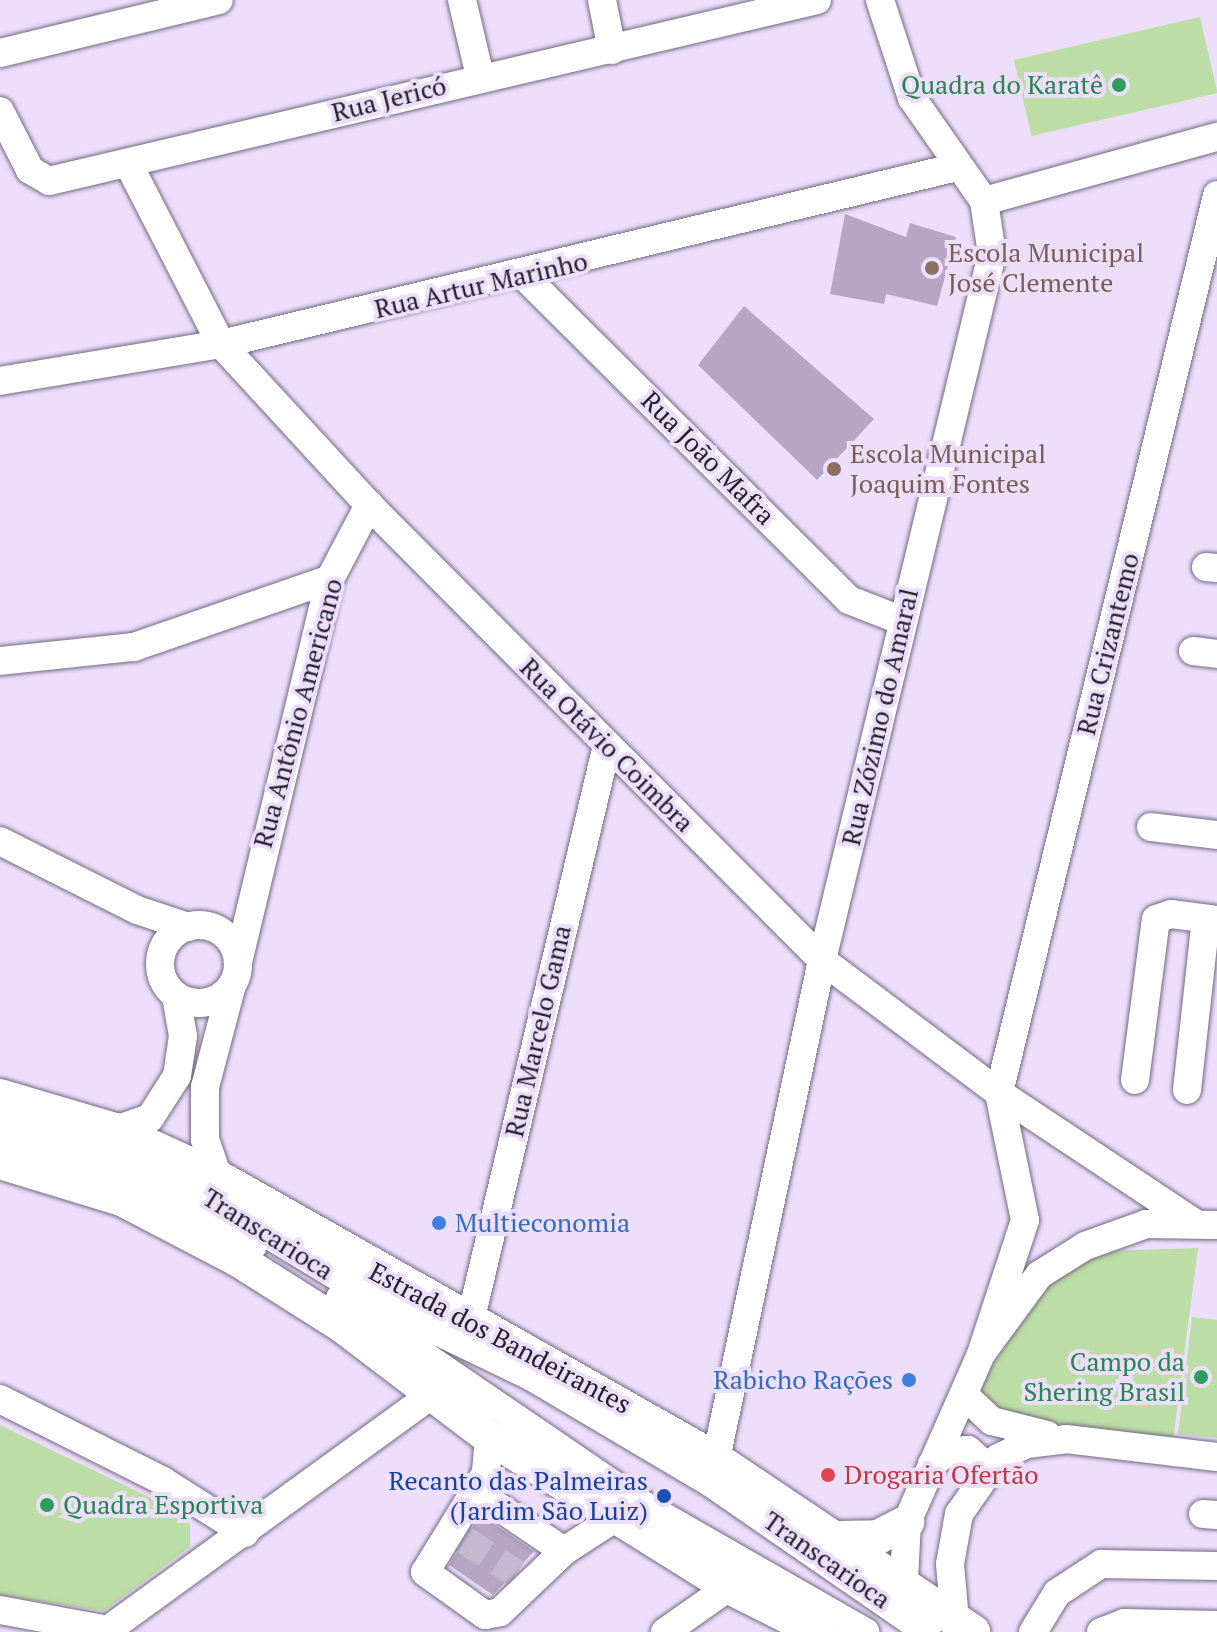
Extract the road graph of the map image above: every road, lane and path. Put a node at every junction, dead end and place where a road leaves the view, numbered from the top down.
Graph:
1 (219, 0) edge
2 (462, 0) edge
3 (602, 0) edge
4 (817, 0) edge
5 (880, 0) edge
6 (751, 8) edge
7 (612, 50) junction
8 (0, 53) edge
9 (480, 76) junction
10 (0, 111) edge
11 (1217, 137) edge
12 (129, 165) junction
13 (957, 167) junction
14 (1217, 195) edge
15 (984, 201) junction
16 (524, 276) junction
17 (221, 344) junction
18 (0, 381) edge
19 (369, 505) junction
20 (330, 579) junction
21 (903, 621) junction
22 (0, 661) edge
23 (607, 745) junction
24 (1151, 827) dead end
25 (1217, 835) edge
26 (0, 841) edge
27 (254, 881) junction
28 (137, 910) junction
29 (1211, 919) edge
30 (200, 927) junction
31 (822, 960) junction
32 (160, 963) junction
33 (235, 974) junction
34 (176, 996) junction
35 (1135, 1080) dead end
36 (1187, 1090) dead end
37 (999, 1093) junction
38 (0, 1096) edge
39 (0, 1125) edge
40 (115, 1130) junction
41 (0, 1145) edge
42 (0, 1162) edge
43 (218, 1177) junction
44 (1204, 1223) edge
45 (471, 1318) junction
46 (981, 1354) junction
47 (431, 1395) junction
48 (965, 1396) junction
49 (0, 1399) edge
50 (489, 1437) junction
51 (1066, 1439) junction
52 (1217, 1457) edge
53 (716, 1459) junction
54 (932, 1464) junction
55 (982, 1478) junction
56 (475, 1491) junction
57 (618, 1516) junction
58 (907, 1522) junction
59 (245, 1533) junction
60 (839, 1538) junction
61 (564, 1551) junction
62 (1217, 1566) edge
63 (729, 1587) junction
64 (0, 1610) edge
65 (903, 1611) edge
66 (1217, 1625) edge
67 (952, 1628) edge
68 (106, 1631) edge
69 (665, 1632) edge
70 (819, 1632) edge
71 (865, 1632) edge
72 (1033, 1632) edge
73 (1101, 1632) edge

1 - 8 street
2 - 9 street
3 - 7 street
4 - 6 street, Rua Jericó
5 - 13 street, Rua Zózimo do Amaral
6 - 7 street, Rua Jericó
7 - 9 street, Rua Jericó
9 - 12 street, Rua Jericó
10 - 12 street, Rua Jericó
11 - 15 street
12 - 17 street, Rua Otávio Coimbra
13 - 15 street, Rua Zózimo do Amaral
13 - 16 street, Rua Artur Marinho
14 - 37 street, Rua Crizantemo
15 - 21 street, Rua Zózimo do Amaral
16 - 17 street, Rua Artur Marinho
16 - 21 street, Rua João Mafra
17 - 18 street, Rua Artur Marinho
17 - 19 street, Rua Otávio Coimbra
19 - 20 street, Rua Antônio Americano
19 - 23 street, Rua Otávio Coimbra
20 - 22 street
20 - 27 street, Rua Antônio Americano
21 - 31 street, Rua Zózimo do Amaral
23 - 31 street, Rua Otávio Coimbra
23 - 45 street, Rua Marcelo Gama
24 - 25 street
26 - 28 street
27 - 30 street, Rua Antônio Americano
27 - 33 street, Rua Antônio Americano
28 - 30 street
28 - 32 street
29 - 35 street
29 - 36 street
30 - 32 street
30 - 33 street
31 - 37 street, Rua Otávio Coimbra
31 - 53 street, Rua Zózimo do Amaral
32 - 34 street
33 - 34 street
33 - 43 street, Rua Antônio Americano
34 - 40 street
37 - 44 street, Rua Otávio Coimbra
37 - 46 street
38 - 40 main road, Estrada dos Bandeirantes
39 - 65 street, Transcarioca
40 - 43 main road, Estrada dos Bandeirantes
41 - 71 street, Transcarioca
42 - 47 main road
43 - 45 main road, Estrada dos Bandeirantes
44 - 46 street
45 - 53 main road, Estrada dos Bandeirantes
46 - 48 street
47 - 50 main road
47 - 59 street
48 - 51 street
48 - 54 street
49 - 59 street
50 - 56 street
50 - 57 main road
51 - 52 street
51 - 55 street
53 - 60 main road, Estrada dos Bandeirantes
54 - 55 street
54 - 58 street
55 - 67 street
56 - 61 street
56 - 61 street
57 - 61 street
57 - 63 main road
58 - 60 main road
58 - 65 street
59 - 68 street
60 - 65 main road, Estrada dos Bandeirantes
62 - 72 street
63 - 69 street
63 - 70 main road
64 - 68 street
65 - 67 main road, Estrada dos Bandeirantes
66 - 73 street

